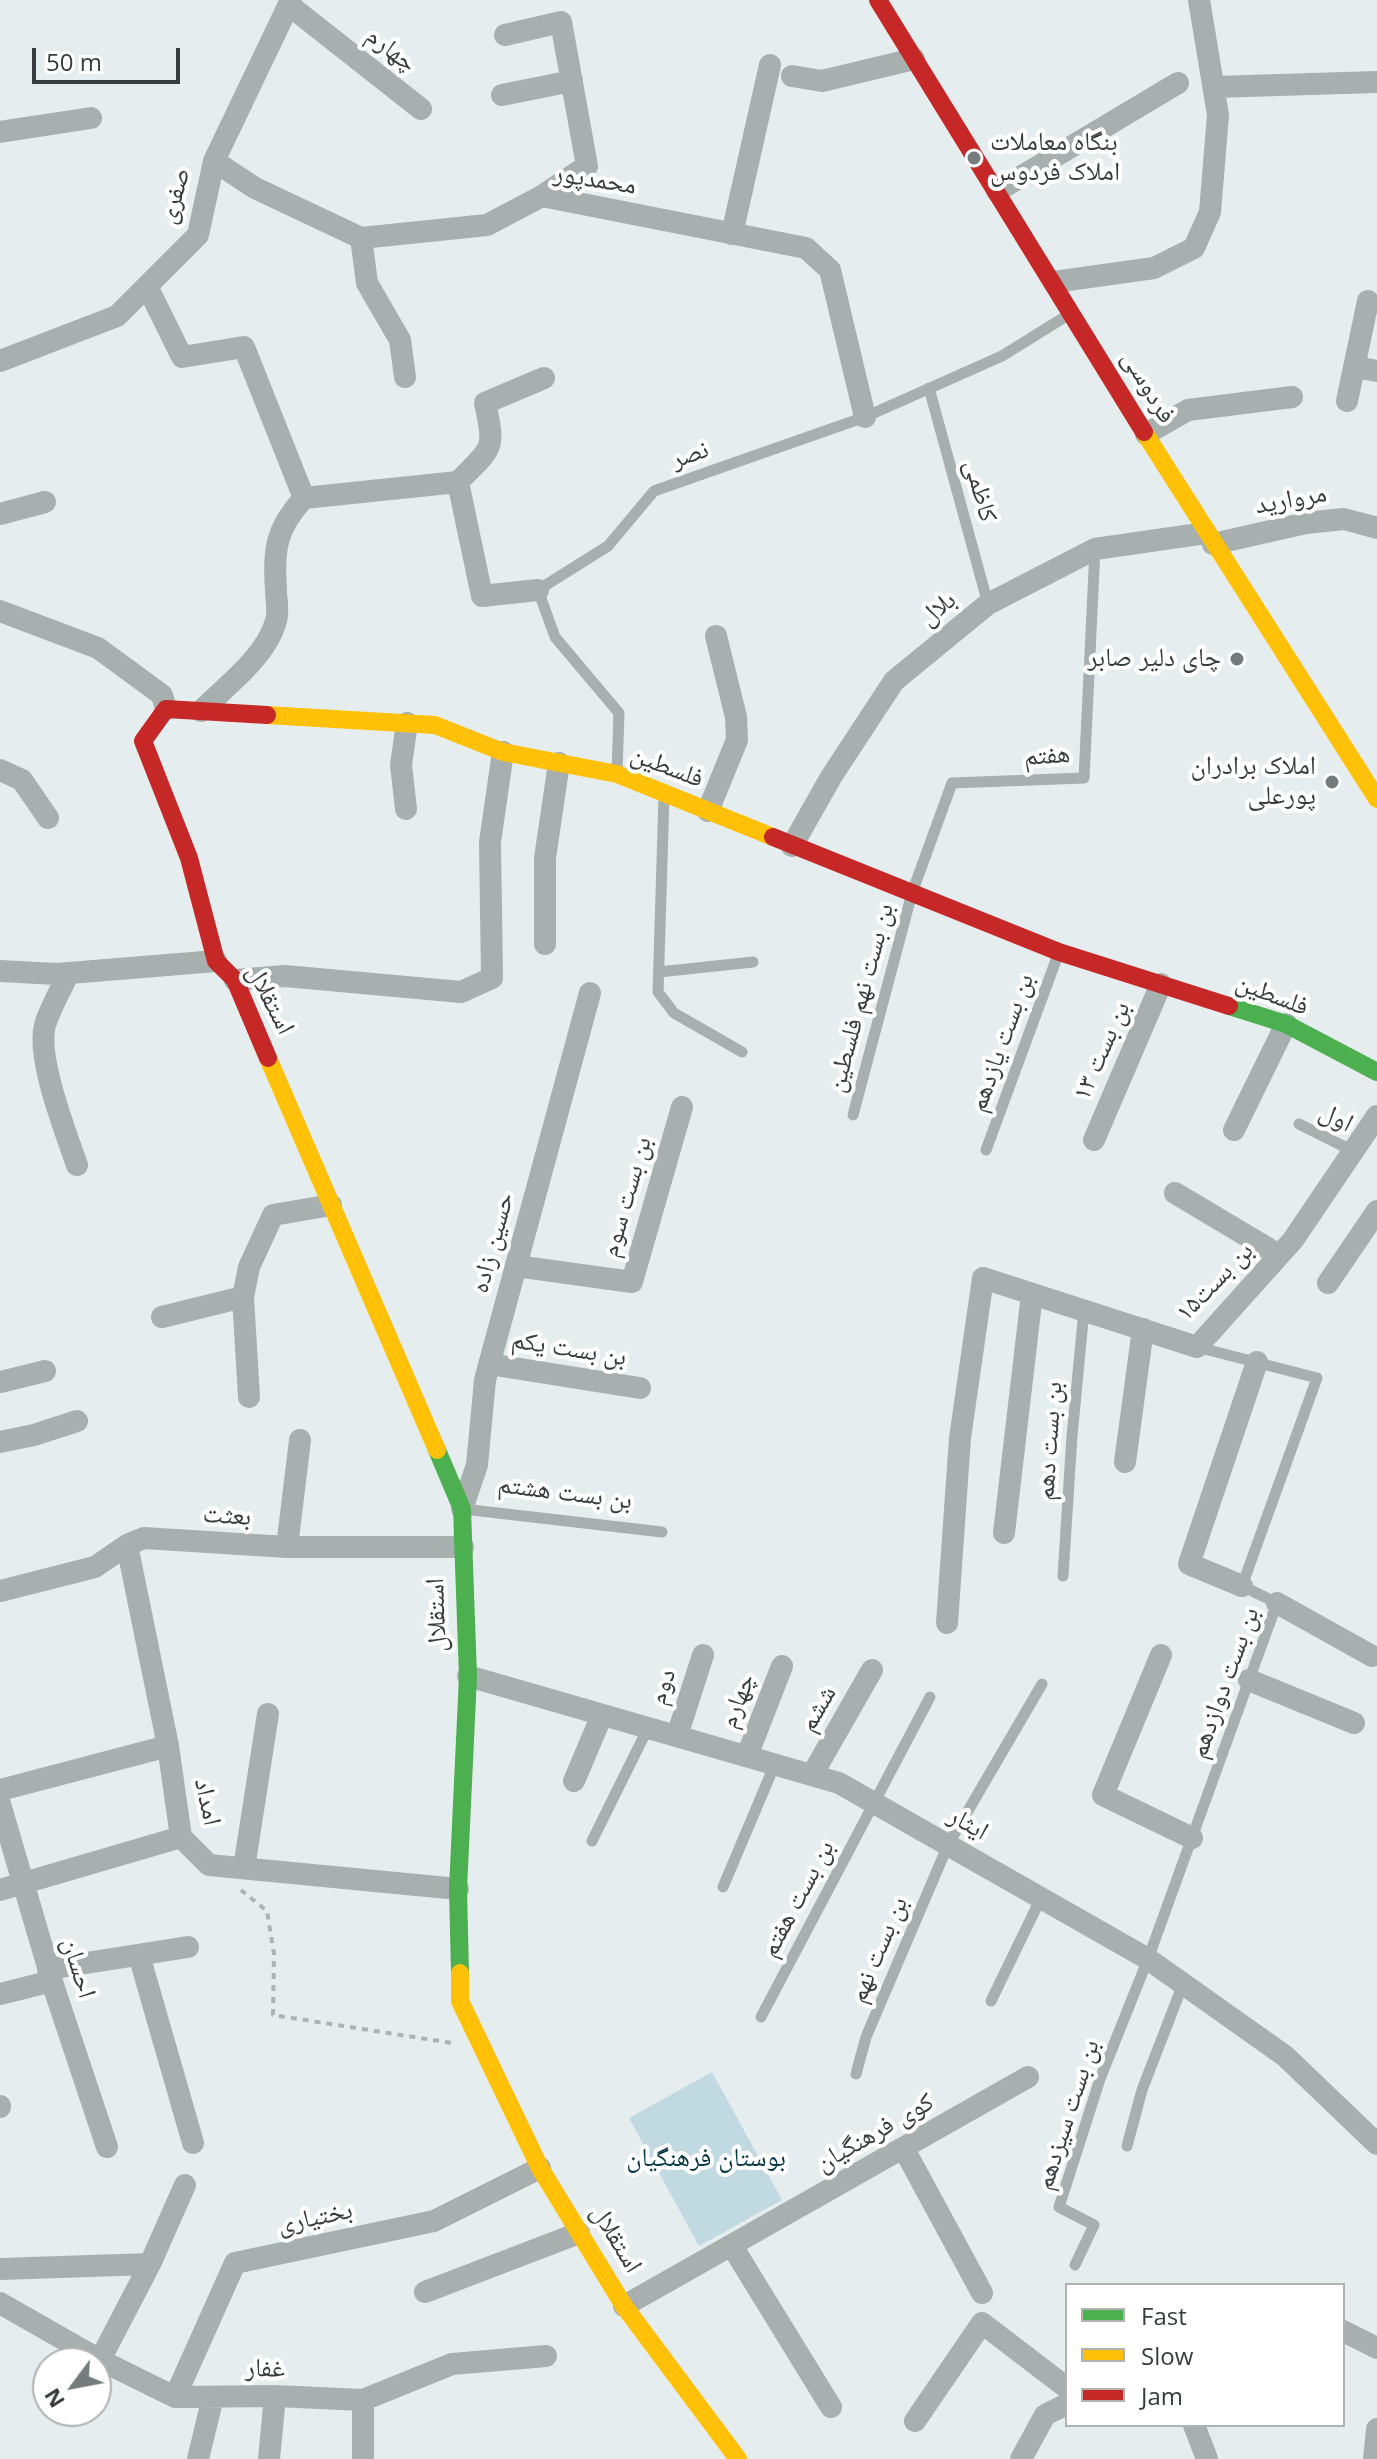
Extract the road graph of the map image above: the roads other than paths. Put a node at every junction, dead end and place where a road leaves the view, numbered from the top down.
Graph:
1 (878, 0) edge
2 (1199, 0) edge
3 (290, 2) edge
4 (505, 35) dead end
5 (914, 59) junction
6 (770, 65) dead end
7 (792, 76) dead end
8 (572, 81) junction
9 (1377, 82) edge
10 (1178, 83) dead end
11 (1214, 87) junction
12 (502, 95) dead end
13 (421, 109) dead end
14 (91, 118) dead end
15 (0, 132) edge
16 (214, 161) junction
17 (997, 191) junction
18 (542, 196) junction
19 (732, 234) junction
20 (361, 238) junction
21 (1054, 282) junction
22 (147, 286) junction
23 (1368, 301) dead end
24 (1072, 313) junction
25 (0, 361) edge
26 (1354, 367) junction
27 (1377, 371) edge
28 (405, 377) dead end
29 (544, 378) dead end
30 (929, 388) junction
31 (1292, 397) dead end
32 (1347, 401) dead end
33 (865, 417) junction
34 (1146, 434) junction
35 (458, 482) junction
36 (304, 498) junction
37 (45, 502) dead end
38 (0, 514) edge
39 (1377, 528) edge
40 (1210, 539) junction
41 (1095, 549) junction
42 (538, 590) junction
43 (988, 604) junction
44 (0, 611) edge
45 (716, 636) dead end
46 (166, 709) junction
47 (201, 711) junction
48 (407, 723) junction
49 (503, 752) junction
50 (559, 763) junction
51 (0, 770) edge
52 (617, 774) junction
53 (664, 792) junction
54 (1377, 799) edge
55 (406, 809) dead end
56 (708, 811) junction
57 (48, 818) dead end
58 (792, 846) junction
59 (912, 893) junction
60 (545, 944) dead end
61 (1059, 952) junction
62 (216, 961) junction
63 (753, 962) dead end
64 (0, 971) edge
65 (659, 972) junction
66 (68, 974) junction
67 (235, 980) junction
68 (1161, 984) junction
69 (590, 993) dead end
70 (1286, 1024) junction
71 (742, 1052) dead end
72 (1377, 1072) edge
73 (682, 1107) dead end
74 (853, 1115) dead end
75 (1377, 1116) edge
76 (1299, 1124) dead end
77 (1234, 1130) dead end
78 (1094, 1140) dead end
79 (986, 1150) dead end
80 (1353, 1151) junction
81 (77, 1165) dead end
82 (1175, 1193) dead end
83 (331, 1205) junction
84 (1377, 1211) edge
85 (1279, 1255) junction
86 (516, 1266) junction
87 (1328, 1283) dead end
88 (1032, 1294) junction
89 (243, 1297) junction
90 (1084, 1310) junction
91 (162, 1317) dead end
92 (1143, 1329) junction
93 (1197, 1347) junction
94 (1257, 1362) junction
95 (489, 1364) junction
96 (45, 1371) dead end
97 (0, 1382) edge
98 (640, 1388) dead end
99 (249, 1397) dead end
100 (77, 1421) dead end
101 (300, 1440) dead end
102 (0, 1442) edge
103 (1125, 1462) dead end
104 (462, 1509) junction
105 (662, 1532) dead end
106 (1004, 1533) dead end
107 (127, 1545) junction
108 (287, 1547) junction
109 (463, 1547) junction
110 (1063, 1576) dead end
111 (1242, 1586) junction
112 (0, 1591) edge
113 (1277, 1603) junction
114 (947, 1623) dead end
115 (703, 1655) dead end
116 (1161, 1655) dead end
117 (1372, 1656) dead end
118 (782, 1666) dead end
119 (872, 1670) dead end
120 (468, 1676) junction
121 (1249, 1680) junction
122 (1042, 1684) dead end
123 (930, 1697) dead end
124 (268, 1714) dead end
125 (602, 1715) junction
126 (1354, 1723) dead end
127 (648, 1728) junction
128 (677, 1736) junction
129 (168, 1746) junction
130 (747, 1756) junction
131 (775, 1764) junction
132 (812, 1775) junction
133 (574, 1781) dead end
134 (0, 1790) edge
135 (874, 1802) junction
136 (0, 1804) edge
137 (181, 1837) junction
138 (1192, 1838) junction
139 (592, 1841) dead end
140 (948, 1845) junction
141 (244, 1868) junction
142 (23, 1882) junction
143 (723, 1887) dead end
144 (458, 1889) junction
145 (0, 1890) edge
146 (1041, 1898) junction
147 (188, 1947) dead end
148 (139, 1955) junction
149 (1148, 1959) junction
150 (50, 1975) junction
151 (1183, 1984) junction
152 (0, 1994) edge
153 (991, 2001) dead end
154 (761, 2017) dead end
155 (856, 2074) dead end
156 (1028, 2077) dead end
157 (193, 2143) dead end
158 (1377, 2144) edge
159 (1127, 2146) dead end
160 (107, 2147) dead end
161 (904, 2149) junction
162 (540, 2168) junction
163 (185, 2185) dead end
164 (579, 2233) junction
165 (732, 2246) junction
166 (150, 2264) junction
167 (1075, 2265) dead end
168 (0, 2269) edge
169 (425, 2292) dead end
170 (982, 2293) dead end
171 (0, 2303) edge
172 (624, 2306) junction
173 (1345, 2332) edge
174 (77, 2347) edge
175 (107, 2347) edge
176 (1377, 2348) edge
177 (546, 2356) dead end
178 (112, 2366) edge
179 (1065, 2386) edge
180 (275, 2396) junction
181 (175, 2397) junction
182 (213, 2397) junction
183 (363, 2400) junction
184 (1065, 2405) edge
185 (831, 2407) dead end
186 (915, 2421) dead end
187 (1195, 2427) edge
188 (1377, 2429) edge
189 (198, 2459) edge
190 (269, 2459) edge
191 (363, 2459) edge
192 (738, 2459) edge
193 (1021, 2459) edge
194 (1207, 2459) edge
195 (1374, 2459) edge

1 - 5 street, فردوسی
2 - 11 street
3 - 13 street, چهارم
3 - 16 street, صفری
4 - 8 street
5 - 7 street
5 - 17 street, فردوسی
6 - 19 street
8 - 12 street
8 - 18 street
9 - 11 street
10 - 17 street
11 - 21 street
14 - 15 street
16 - 20 street
16 - 22 street, صفری
17 - 21 street, فردوسی
18 - 19 street, محمدپور
18 - 20 street, محمدپور
19 - 33 street, محمدپور
20 - 28 street
21 - 24 street, فردوسی
22 - 25 street, صفری
22 - 36 street
23 - 26 street
24 - 30 lane, نصر
24 - 34 street, فردوسی
26 - 27 street
26 - 32 street
29 - 35 street
30 - 33 lane, نصر
30 - 43 lane, کاظمی
31 - 34 street
33 - 42 lane, نصر
34 - 40 street, فردوسی
35 - 36 street
35 - 42 street
36 - 47 street
37 - 38 street
39 - 40 street, مروارید
40 - 41 street, بلال
40 - 54 street, فردوسی
41 - 43 street, بلال
41 - 59 lane, هفتم
42 - 52 lane
43 - 58 street, بلال
44 - 46 street
45 - 56 street
46 - 47 street, فلسطین
46 - 62 street
47 - 48 street, فلسطین
48 - 49 street, فلسطین
48 - 55 street
49 - 50 street, فلسطین
49 - 67 street
50 - 52 street, فلسطین
50 - 60 street
51 - 57 street
52 - 53 street, فلسطین
53 - 56 street, فلسطین
53 - 65 lane
56 - 58 street, فلسطین
58 - 59 street, فلسطین
59 - 61 street, فلسطین
59 - 74 lane, بن بست نهم فلسطین
61 - 68 street, فلسطین
61 - 79 lane, بن بست یازدهم
62 - 66 street, استقلال
62 - 67 street, استقلال
63 - 65 lane
64 - 66 street, استقلال
65 - 71 lane
66 - 81 street
67 - 83 street, استقلال
68 - 70 street, فلسطین
68 - 78 street, بن بست ۱۳
69 - 86 street, حسین زاده
70 - 72 street, فلسطین
70 - 77 street
73 - 86 street, بن بست سوم
75 - 80 street, بن بست۱۵
76 - 80 lane, اول
80 - 85 street, بن بست۱۵
82 - 85 street
83 - 89 street
83 - 104 street, استقلال
84 - 87 street
85 - 93 street, بن بست۱۵
86 - 95 street, حسین زاده
88 - 90 street, بن بست۱۵
88 - 106 street
88 - 114 street, بن بست۱۵
89 - 91 street
89 - 99 street
90 - 92 street, بن بست۱۵
90 - 110 lane, بن بست دهم
92 - 93 street, بن بست۱۵
92 - 103 street
93 - 94 lane, بن بست دوازدهم
94 - 111 street
94 - 111 lane, بن بست دوازدهم
95 - 98 street, بن بست یکم
95 - 104 street, حسین زاده
96 - 97 street
100 - 102 street
101 - 108 street
104 - 105 lane, بن بست هشتم
104 - 109 street, استقلال
107 - 108 street, بعثت
107 - 112 street, بعثت
107 - 129 street, امداد
108 - 109 street, بعثت
109 - 120 street, استقلال
111 - 113 lane, بن بست دوازدهم
113 - 117 street
113 - 121 lane, بن بست دوازدهم
115 - 128 street, دوم
116 - 138 street
118 - 130 street, چهارم
119 - 132 street, ششم
120 - 125 street, ایثار
120 - 144 street, استقلال
121 - 126 street
121 - 138 lane, بن بست دوازدهم
122 - 140 lane
123 - 135 lane
124 - 141 street
125 - 127 street, ایثار
125 - 133 street
127 - 128 street, ایثار
127 - 139 lane
128 - 130 street, ایثار
129 - 134 street
129 - 137 street, امداد
130 - 131 street, ایثار
131 - 132 street, ایثار
131 - 143 lane
132 - 135 street, ایثار
135 - 140 street, ایثار
135 - 154 lane, بن بست هفتم
136 - 142 street, احسان
137 - 141 street, امداد
137 - 142 street
138 - 149 lane, بن بست دوازدهم
140 - 146 street, ایثار
140 - 155 lane, بن بست نهم
141 - 144 street, امداد
142 - 145 street
142 - 150 street, احسان
144 - 162 street, استقلال
146 - 149 street, ایثار
146 - 153 lane
147 - 148 street
148 - 150 street
148 - 157 street
149 - 151 street, ایثار
149 - 167 lane, بن بست سیزدهم
150 - 152 street
150 - 160 street, احسان
151 - 158 street, ایثار
151 - 159 lane
156 - 161 street, کوی فرهنگیان
161 - 165 street, کوی فرهنگیان
161 - 170 street
162 - 164 street, استقلال
162 - 181 street, بختیاری
163 - 166 street
164 - 169 street
164 - 172 street, استقلال
165 - 172 street, کوی فرهنگیان
165 - 185 street
166 - 168 street
166 - 175 street
171 - 174 street, غفار
172 - 192 street, استقلال
173 - 176 street
177 - 183 street, غفار
178 - 181 street, غفار
179 - 186 street
180 - 182 street, غفار
180 - 183 street, غفار
180 - 190 street
181 - 182 street, غفار
182 - 189 street
183 - 191 street
184 - 193 street
187 - 194 street
188 - 195 street

